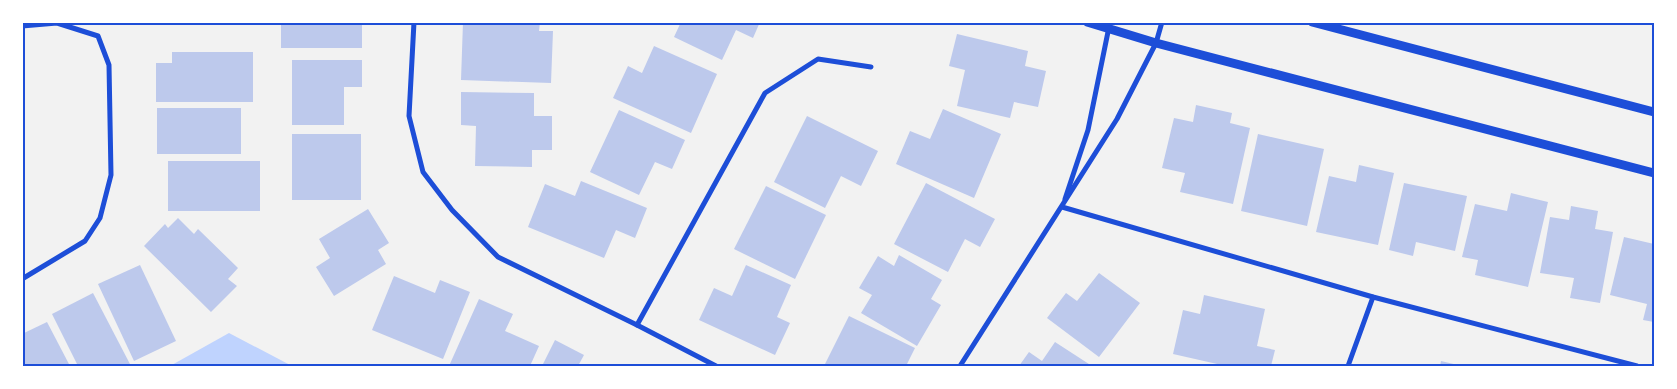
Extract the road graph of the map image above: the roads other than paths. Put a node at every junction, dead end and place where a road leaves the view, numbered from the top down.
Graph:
1 (414, 22) edge
2 (1086, 22) edge
3 (1162, 22) edge
4 (1312, 22) edge
5 (22, 26) edge
6 (1109, 26) edge
7 (1156, 43) junction
8 (871, 67) dead end
9 (1654, 112) edge
10 (1654, 173) edge
11 (1062, 207) junction
12 (22, 279) edge
13 (1373, 297) junction
14 (637, 326) junction
15 (716, 366) edge
16 (960, 366) edge
17 (1348, 366) edge
18 (1637, 366) edge

1 - 14 street
2 - 6 street
3 - 7 street
4 - 9 street
5 - 12 street
6 - 7 street
6 - 11 street
7 - 10 street
7 - 11 street
8 - 14 street
11 - 13 street
11 - 16 street
13 - 17 street
13 - 18 street
14 - 15 street

